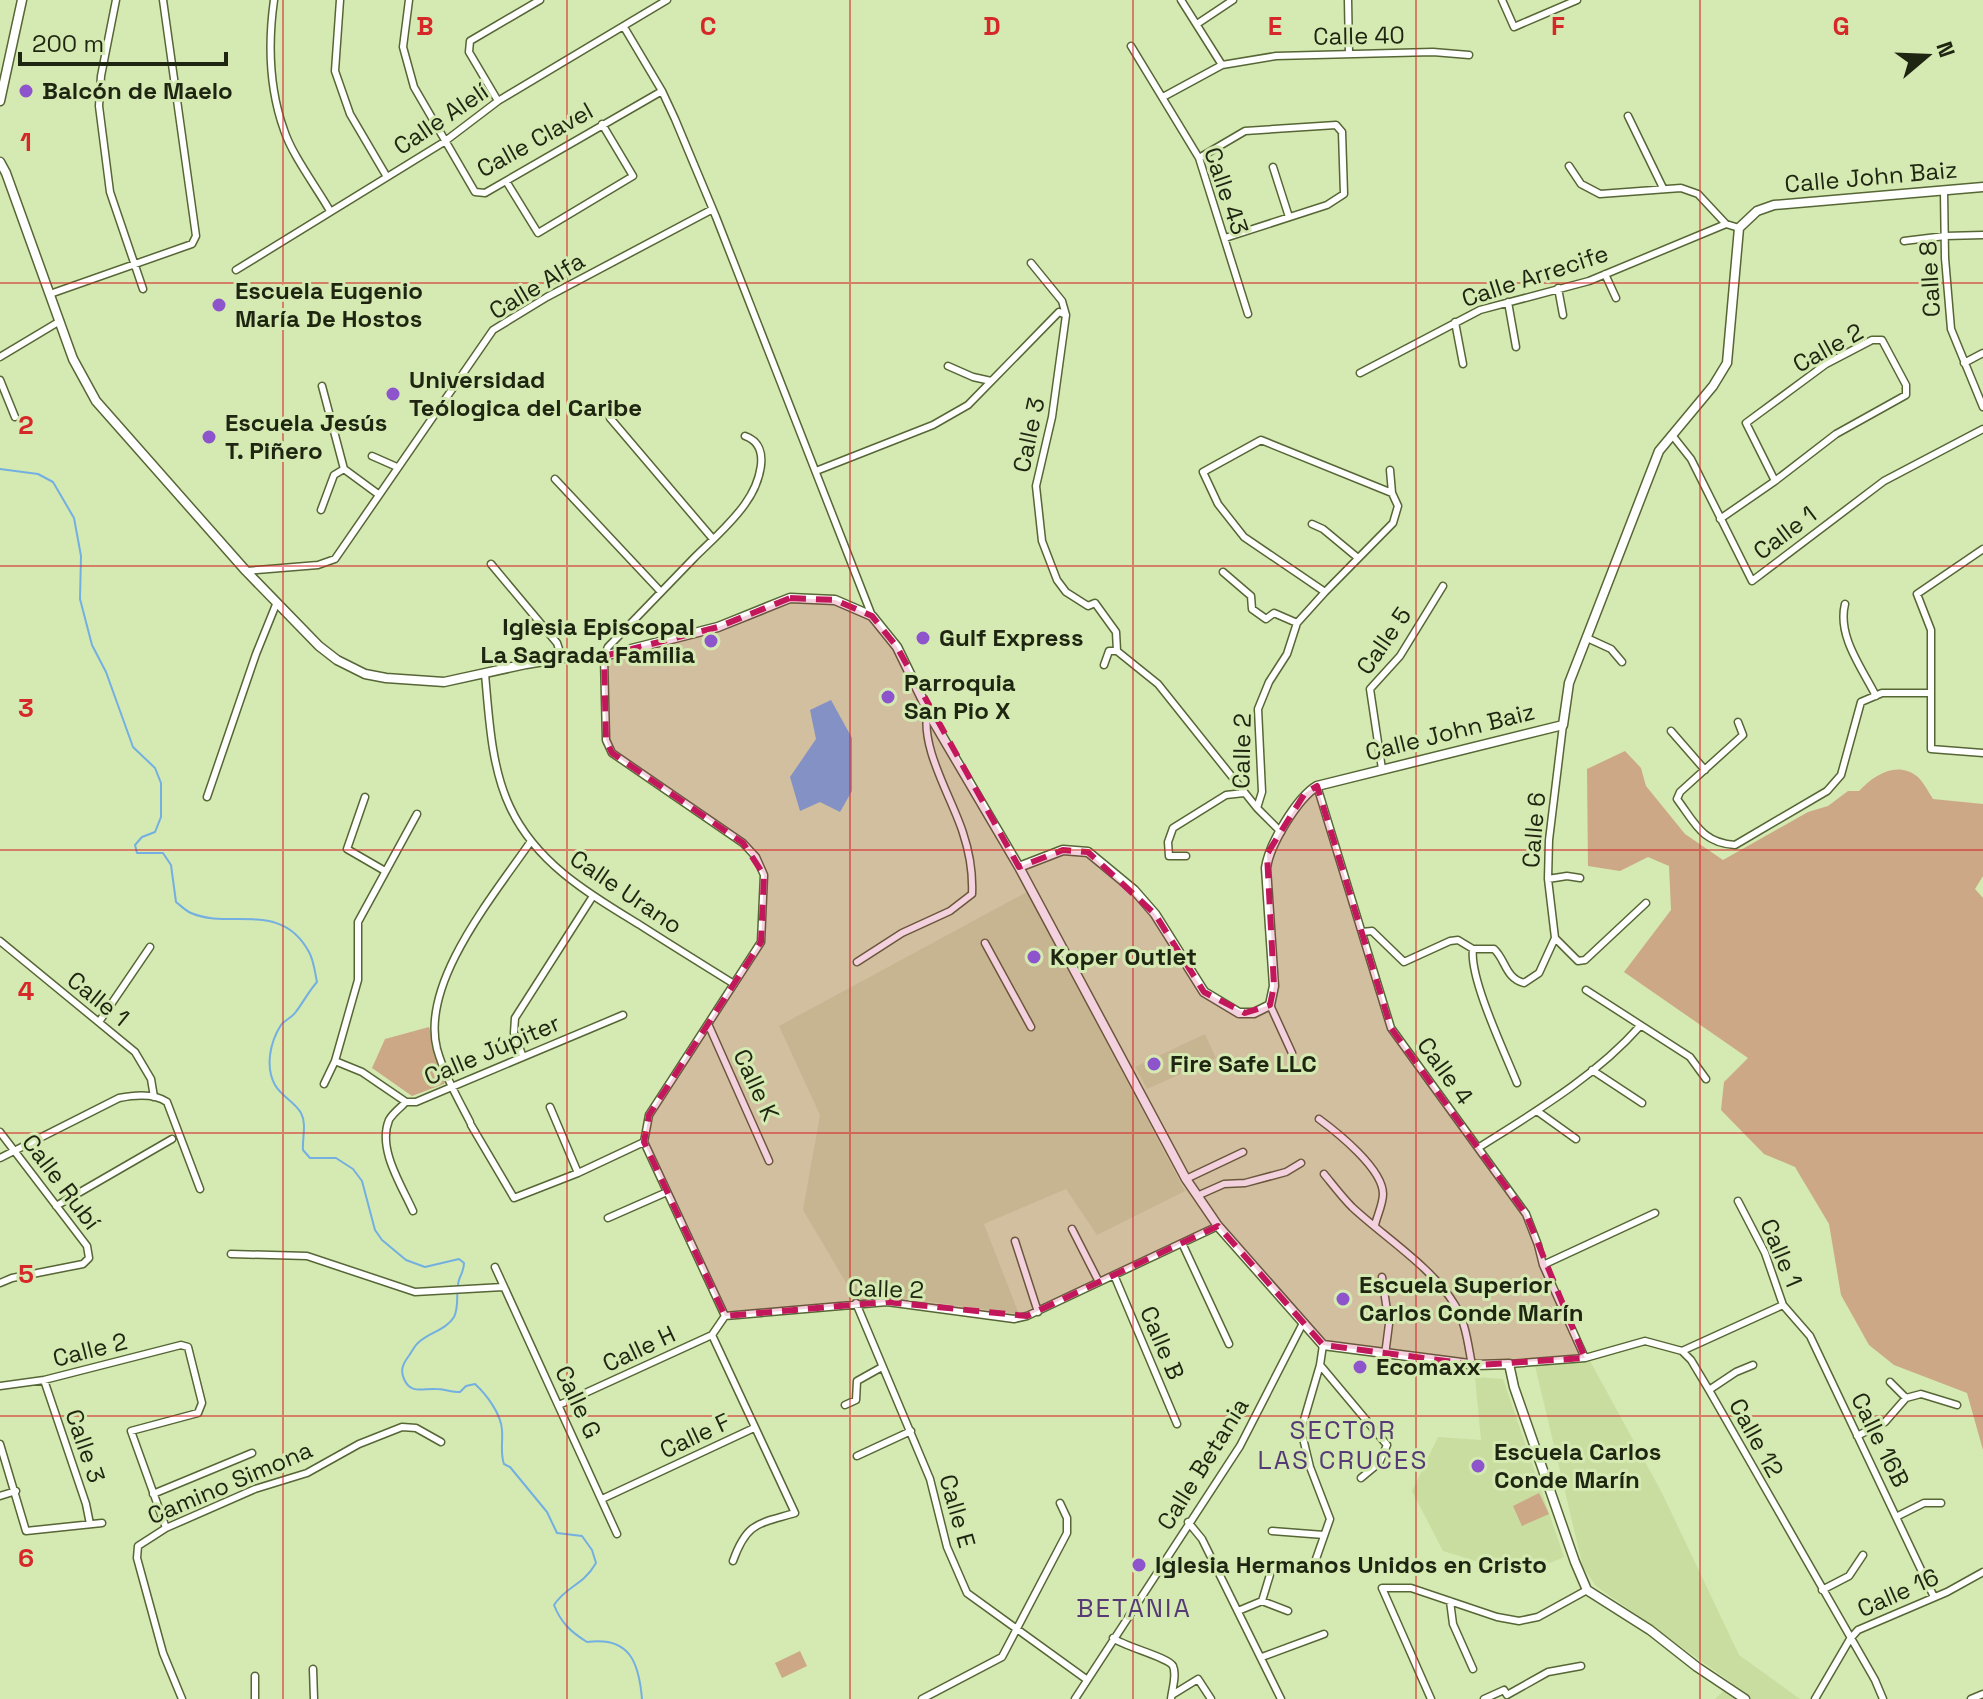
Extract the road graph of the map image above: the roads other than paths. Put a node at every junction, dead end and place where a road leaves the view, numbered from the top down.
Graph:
1 (22, 0) edge
2 (116, 0) edge
3 (163, 0) edge
4 (274, 0) edge
5 (340, 0) edge
6 (409, 0) edge
7 (540, 0) edge
8 (667, 0) edge
9 (1181, 0) edge
10 (1233, 0) edge
11 (1348, 0) edge
12 (1502, 0) edge
13 (1577, 0) edge
14 (1197, 24) junction
15 (624, 27) junction
16 (1131, 46) dead end
17 (1349, 54) junction
18 (1469, 55) dead end
19 (1222, 65) junction
20 (662, 91) junction
21 (1163, 97) junction
22 (0, 101) edge
23 (498, 101) junction
24 (1628, 116) dead end
25 (602, 124) junction
26 (444, 142) junction
27 (1199, 158) junction
28 (0, 162) edge
29 (1569, 166) dead end
30 (1273, 167) dead end
31 (387, 177) junction
32 (506, 181) junction
33 (1983, 187) edge
34 (1663, 188) junction
35 (1944, 191) junction
36 (711, 210) junction
37 (330, 211) junction
38 (1289, 217) junction
39 (1726, 224) junction
40 (1739, 228) junction
41 (1983, 235) edge
42 (1945, 236) junction
43 (1225, 238) junction
44 (1904, 241) dead end
45 (1031, 263) dead end
46 (134, 265) junction
47 (236, 270) dead end
48 (1605, 274) junction
49 (1558, 288) junction
50 (143, 289) dead end
51 (50, 294) junction
52 (1616, 298) dead end
53 (1508, 302) junction
54 (1248, 314) dead end
55 (1066, 315) junction
56 (1563, 315) dead end
57 (60, 321) junction
58 (1455, 322) junction
59 (1516, 347) dead end
60 (1983, 353) edge
61 (0, 357) edge
62 (1964, 363) junction
63 (1463, 364) dead end
64 (948, 366) dead end
65 (1360, 373) dead end
66 (0, 380) edge
67 (991, 381) junction
68 (322, 386) dead end
69 (1983, 407) edge
70 (15, 417) dead end
71 (610, 418) dead end
72 (1983, 429) edge
73 (1671, 435) junction
74 (745, 436) dead end
75 (372, 456) dead end
76 (397, 467) junction
77 (344, 469) junction
78 (1390, 470) dead end
79 (816, 471) junction
80 (555, 479) dead end
81 (1775, 481) junction
82 (1392, 493) junction
83 (378, 494) junction
84 (321, 510) dead end
85 (1720, 519) junction
86 (1312, 524) dead end
87 (713, 539) junction
88 (1983, 550) edge
89 (1358, 558) junction
90 (491, 564) dead end
91 (246, 571) junction
92 (1223, 572) dead end
93 (1443, 586) dead end
94 (661, 592) junction
95 (1325, 592) junction
96 (277, 602) junction
97 (1845, 604) dead end
98 (872, 616) junction
99 (1297, 623) junction
100 (1587, 638) junction
101 (1117, 651) junction
102 (604, 656) junction
103 (562, 658) junction
104 (1622, 662) dead end
105 (1104, 665) dead end
106 (485, 674) junction
107 (1931, 693) junction
108 (1876, 696) junction
109 (928, 710) junction
110 (1738, 722) dead end
111 (1563, 725) junction
112 (1671, 731) dead end
113 (1983, 753) edge
114 (1382, 769) junction
115 (1705, 770) junction
116 (1317, 786) junction
117 (1244, 793) junction
118 (207, 797) dead end
119 (365, 797) dead end
120 (1257, 808) junction
121 (417, 814) dead end
122 (1281, 832) junction
123 (531, 841) junction
124 (1186, 856) dead end
125 (1019, 867) junction
126 (385, 871) junction
127 (1580, 878) dead end
128 (1548, 879) junction
129 (593, 896) junction
130 (1646, 903) dead end
131 (1362, 932) junction
132 (1555, 938) junction
133 (0, 941) edge
134 (985, 943) dead end
135 (150, 947) dead end
136 (1473, 949) junction
137 (857, 962) dead end
138 (734, 984) junction
139 (1586, 990) dead end
140 (1270, 1005) junction
141 (623, 1015) dead end
142 (99, 1022) junction
143 (709, 1026) junction
144 (1640, 1026) junction
145 (1031, 1027) dead end
146 (1292, 1053) dead end
147 (523, 1057) junction
148 (335, 1061) junction
149 (1592, 1070) junction
150 (1706, 1079) dead end
151 (1517, 1083) dead end
152 (324, 1084) dead end
153 (452, 1087) junction
154 (154, 1097) junction
155 (406, 1102) junction
156 (1642, 1103) dead end
157 (550, 1107) dead end
158 (1537, 1111) junction
159 (1319, 1119) dead end
160 (0, 1132) edge
161 (172, 1139) dead end
162 (1576, 1139) dead end
163 (644, 1142) junction
164 (1478, 1148) junction
165 (14, 1151) junction
166 (1243, 1152) dead end
167 (0, 1158) edge
168 (769, 1161) dead end
169 (1301, 1163) dead end
170 (578, 1173) junction
171 (1324, 1174) dead end
172 (1186, 1179) junction
173 (200, 1189) dead end
174 (667, 1192) junction
175 (1197, 1196) junction
176 (1738, 1201) dead end
177 (56, 1206) junction
178 (413, 1211) dead end
179 (1655, 1213) dead end
180 (608, 1218) dead end
181 (1375, 1225) junction
182 (1218, 1226) junction
183 (1072, 1229) dead end
184 (1015, 1241) dead end
185 (1182, 1243) junction
186 (231, 1254) dead end
187 (1543, 1265) junction
188 (495, 1267) dead end
189 (1114, 1275) junction
190 (1382, 1277) dead end
191 (1099, 1282) junction
192 (0, 1283) edge
193 (503, 1287) junction
194 (856, 1303) junction
195 (1783, 1305) junction
196 (1038, 1312) junction
197 (725, 1316) junction
198 (1302, 1325) junction
199 (712, 1335) junction
200 (1229, 1344) dead end
201 (1323, 1345) junction
202 (1682, 1351) junction
203 (1385, 1355) junction
204 (1585, 1358) junction
205 (1509, 1364) junction
206 (1320, 1365) junction
207 (1472, 1365) junction
208 (1753, 1365) dead end
209 (882, 1367) junction
210 (44, 1380) junction
211 (1890, 1382) dead end
212 (0, 1386) edge
213 (1709, 1390) junction
214 (1906, 1398) junction
215 (559, 1405) junction
216 (845, 1405) dead end
217 (1957, 1405) dead end
218 (1177, 1424) dead end
219 (754, 1428) junction
220 (911, 1431) junction
221 (1857, 1436) junction
222 (441, 1442) dead end
223 (0, 1444) edge
224 (252, 1453) dead end
225 (857, 1456) dead end
226 (1361, 1478) dead end
227 (16, 1491) junction
228 (153, 1494) junction
229 (0, 1496) edge
230 (602, 1499) junction
231 (1060, 1503) dead end
232 (1941, 1503) dead end
233 (1896, 1517) junction
234 (1188, 1522) junction
235 (102, 1523) dead end
236 (90, 1524) junction
237 (166, 1528) junction
238 (1272, 1531) dead end
239 (617, 1534) dead end
240 (1324, 1535) junction
241 (1863, 1555) dead end
242 (1316, 1559) dead end
243 (733, 1561) dead end
244 (1272, 1568) dead end
245 (1983, 1572) edge
246 (1587, 1590) junction
247 (1822, 1590) junction
248 (1934, 1597) junction
249 (1262, 1601) junction
250 (1450, 1601) junction
251 (1238, 1611) junction
252 (1288, 1611) dead end
253 (1018, 1630) junction
254 (1324, 1634) dead end
255 (1113, 1638) junction
256 (1850, 1639) junction
257 (1262, 1657) junction
258 (1581, 1666) dead end
259 (313, 1669) dead end
260 (1473, 1669) dead end
261 (255, 1676) dead end
262 (1086, 1679) junction
263 (1983, 1694) edge
264 (1172, 1697) edge
265 (182, 1699) edge
266 (255, 1699) edge
267 (314, 1699) edge
268 (922, 1699) edge
269 (1075, 1699) edge
270 (1211, 1699) edge
271 (1281, 1699) edge
272 (1431, 1699) edge
273 (1484, 1699) edge
274 (1745, 1699) edge
275 (1815, 1699) edge
276 (1883, 1699) edge
277 (1971, 1699) edge

1 - 22 street
2 - 46 street
3 - 46 street
4 - 37 street
5 - 31 street
6 - 26 street
7 - 23 street
8 - 15 street, Calle Alelí
9 - 14 street
10 - 14 street
11 - 17 street
12 - 13 street
14 - 19 street
15 - 20 street
15 - 23 street, Calle Alelí
16 - 21 street, Calle 43
17 - 18 street, Calle 40
17 - 19 street, Calle 40
19 - 21 street, Calle 40
20 - 25 street, Calle Clavel
20 - 36 street
21 - 27 street, Calle 43
23 - 26 street, Calle Alelí
24 - 34 street
25 - 32 street, Calle Clavel
25 - 32 street
26 - 31 street, Calle Alelí
26 - 32 street, Calle Clavel
27 - 38 street
27 - 43 street, Calle 43
28 - 51 street
29 - 34 street
30 - 38 street
31 - 37 street, Calle Alelí
33 - 35 street, Calle John Baiz
34 - 39 street
35 - 40 street, Calle John Baiz
35 - 42 street, Calle 8
36 - 76 street, Calle Alfa
36 - 79 street
37 - 47 street, Calle Alelí
38 - 43 street
39 - 40 street
39 - 48 street, Calle Arrecife
40 - 73 street, Calle John Baiz
41 - 42 street
42 - 44 street
42 - 62 street, Calle 8
43 - 54 street, Calle 43
45 - 55 street
46 - 50 street
46 - 51 street
48 - 49 street, Calle Arrecife
48 - 52 street
49 - 53 street, Calle Arrecife
49 - 56 street
51 - 57 street
53 - 58 street, Calle Arrecife
53 - 59 street
55 - 67 street
55 - 101 street, Calle 3
57 - 61 street
57 - 91 street
58 - 63 street
58 - 65 street, Calle Arrecife
60 - 62 street
62 - 69 street, Calle 8
64 - 67 street, Calle 3
66 - 70 street
67 - 79 street
68 - 77 street
71 - 87 street
72 - 85 street, Calle 1
73 - 85 street, Calle 1
73 - 100 street, Calle John Baiz
74 - 87 street
75 - 76 street
76 - 83 street, Calle Alfa
77 - 83 street
77 - 84 street
78 - 82 street, Calle 2
79 - 98 street
80 - 94 street
81 - 81 street, Calle 2
81 - 85 street, Calle 2
82 - 89 street, Calle 2
82 - 95 street
83 - 91 street, Calle Alfa
86 - 89 street
87 - 94 street
88 - 107 street
89 - 95 street, Calle 2
90 - 103 street
91 - 96 street
92 - 99 street
93 - 114 street, Calle 5
94 - 102 street
95 - 99 street, Calle 2
96 - 106 street
96 - 118 street
97 - 108 street
98 - 102 street
98 - 109 street
99 - 120 street, Calle 2
100 - 104 street
100 - 111 street, Calle John Baiz
101 - 105 street
101 - 117 street
102 - 103 street
102 - 138 street
103 - 106 street
106 - 123 street, Calle Urano
107 - 108 street
107 - 113 street
108 - 115 street
109 - 125 street
109 - 137 street
110 - 115 street
111 - 114 street, Calle John Baiz
111 - 128 street, Calle 6
112 - 115 street
114 - 116 street, Calle John Baiz
116 - 122 street
116 - 131 street, Calle 4
117 - 120 street
117 - 124 street
119 - 126 street
120 - 122 street, Calle 2
121 - 126 street
122 - 140 street
123 - 129 street, Calle Urano
123 - 153 street
125 - 140 street
125 - 172 street
126 - 148 street
127 - 128 street
128 - 132 street, Calle 6
129 - 138 street, Calle Urano
129 - 147 street
130 - 132 street
131 - 136 street
131 - 164 street, Calle 4
132 - 136 street
133 - 142 street, Calle 1
134 - 145 street
135 - 142 street
136 - 151 street
138 - 143 street
139 - 144 street
140 - 146 street
141 - 147 street, Calle Júpiter
142 - 154 street, Calle 1
143 - 163 street
143 - 168 street, Calle K
144 - 149 street
144 - 150 street
147 - 153 street, Calle Júpiter
148 - 152 street
148 - 155 street, Calle Júpiter
149 - 156 street
149 - 158 street
153 - 155 street, Calle Júpiter
153 - 170 street
154 - 165 street
154 - 173 street, Calle 1
155 - 178 street
157 - 170 street
158 - 162 street
158 - 164 street
159 - 181 street
160 - 165 street, Calle Rubí
161 - 177 street
163 - 170 street
163 - 174 street
164 - 187 street, Calle 4
165 - 167 street
165 - 177 street, Calle Rubí
166 - 172 street
169 - 175 street
171 - 181 street
172 - 175 street
174 - 180 street
174 - 197 street
175 - 182 street
176 - 195 street, Calle 1
177 - 192 street, Calle Rubí
179 - 187 street
181 - 207 street
182 - 185 street, Calle 2
182 - 198 street
183 - 191 street
184 - 196 street
185 - 189 street, Calle 2
185 - 200 street
186 - 193 street
187 - 204 street, Calle 4
188 - 193 street, Calle G
189 - 191 street, Calle 2
189 - 218 street, Calle B
190 - 203 street
191 - 196 street, Calle 2
193 - 215 street, Calle G
194 - 196 street, Calle 2
194 - 197 street, Calle 2
194 - 209 street, Calle E
195 - 202 street, Calle 1
195 - 221 street, Calle 16B
197 - 199 street, Calle H
198 - 201 street
198 - 234 street, Calle Betania
199 - 215 street, Calle H
199 - 219 street, Calle F
201 - 203 street
201 - 206 street
202 - 204 street
202 - 213 street, Calle 12
203 - 207 street
204 - 205 street
205 - 207 street
205 - 246 street
206 - 226 street
206 - 240 street
208 - 213 street
209 - 216 street
209 - 220 street, Calle E
210 - 212 street, Calle 2
210 - 228 street, Calle 2
210 - 236 street, Calle 3
211 - 214 street
213 - 247 street, Calle 12
214 - 217 street
214 - 221 street
215 - 230 street, Calle G
219 - 230 street, Calle F
219 - 243 street
220 - 225 street
220 - 253 street, Calle E
221 - 233 street, Calle 16B
222 - 237 street, Camino Simona
223 - 227 street
224 - 228 street
227 - 229 street
227 - 236 street
228 - 237 street
230 - 239 street, Calle G
231 - 253 street
232 - 233 street
233 - 248 street, Calle 16B
234 - 251 street
234 - 255 street, Calle Betania
235 - 236 street
237 - 265 street, Camino Simona
238 - 240 street
240 - 242 street
241 - 247 street
244 - 249 street
245 - 248 street, Calle 16
246 - 250 street
246 - 274 street
247 - 256 street, Calle 12
248 - 256 street, Calle 16
249 - 251 street
249 - 252 street
250 - 260 street
250 - 272 street
251 - 257 street
253 - 262 street, Calle E
253 - 268 street
254 - 257 street
255 - 262 street, Calle Betania
255 - 264 street
256 - 275 street, Calle 16
256 - 276 street, Calle 12
257 - 271 street
258 - 273 street
259 - 267 street
261 - 266 street
262 - 269 street, Calle Betania
263 - 277 street
264 - 270 street

